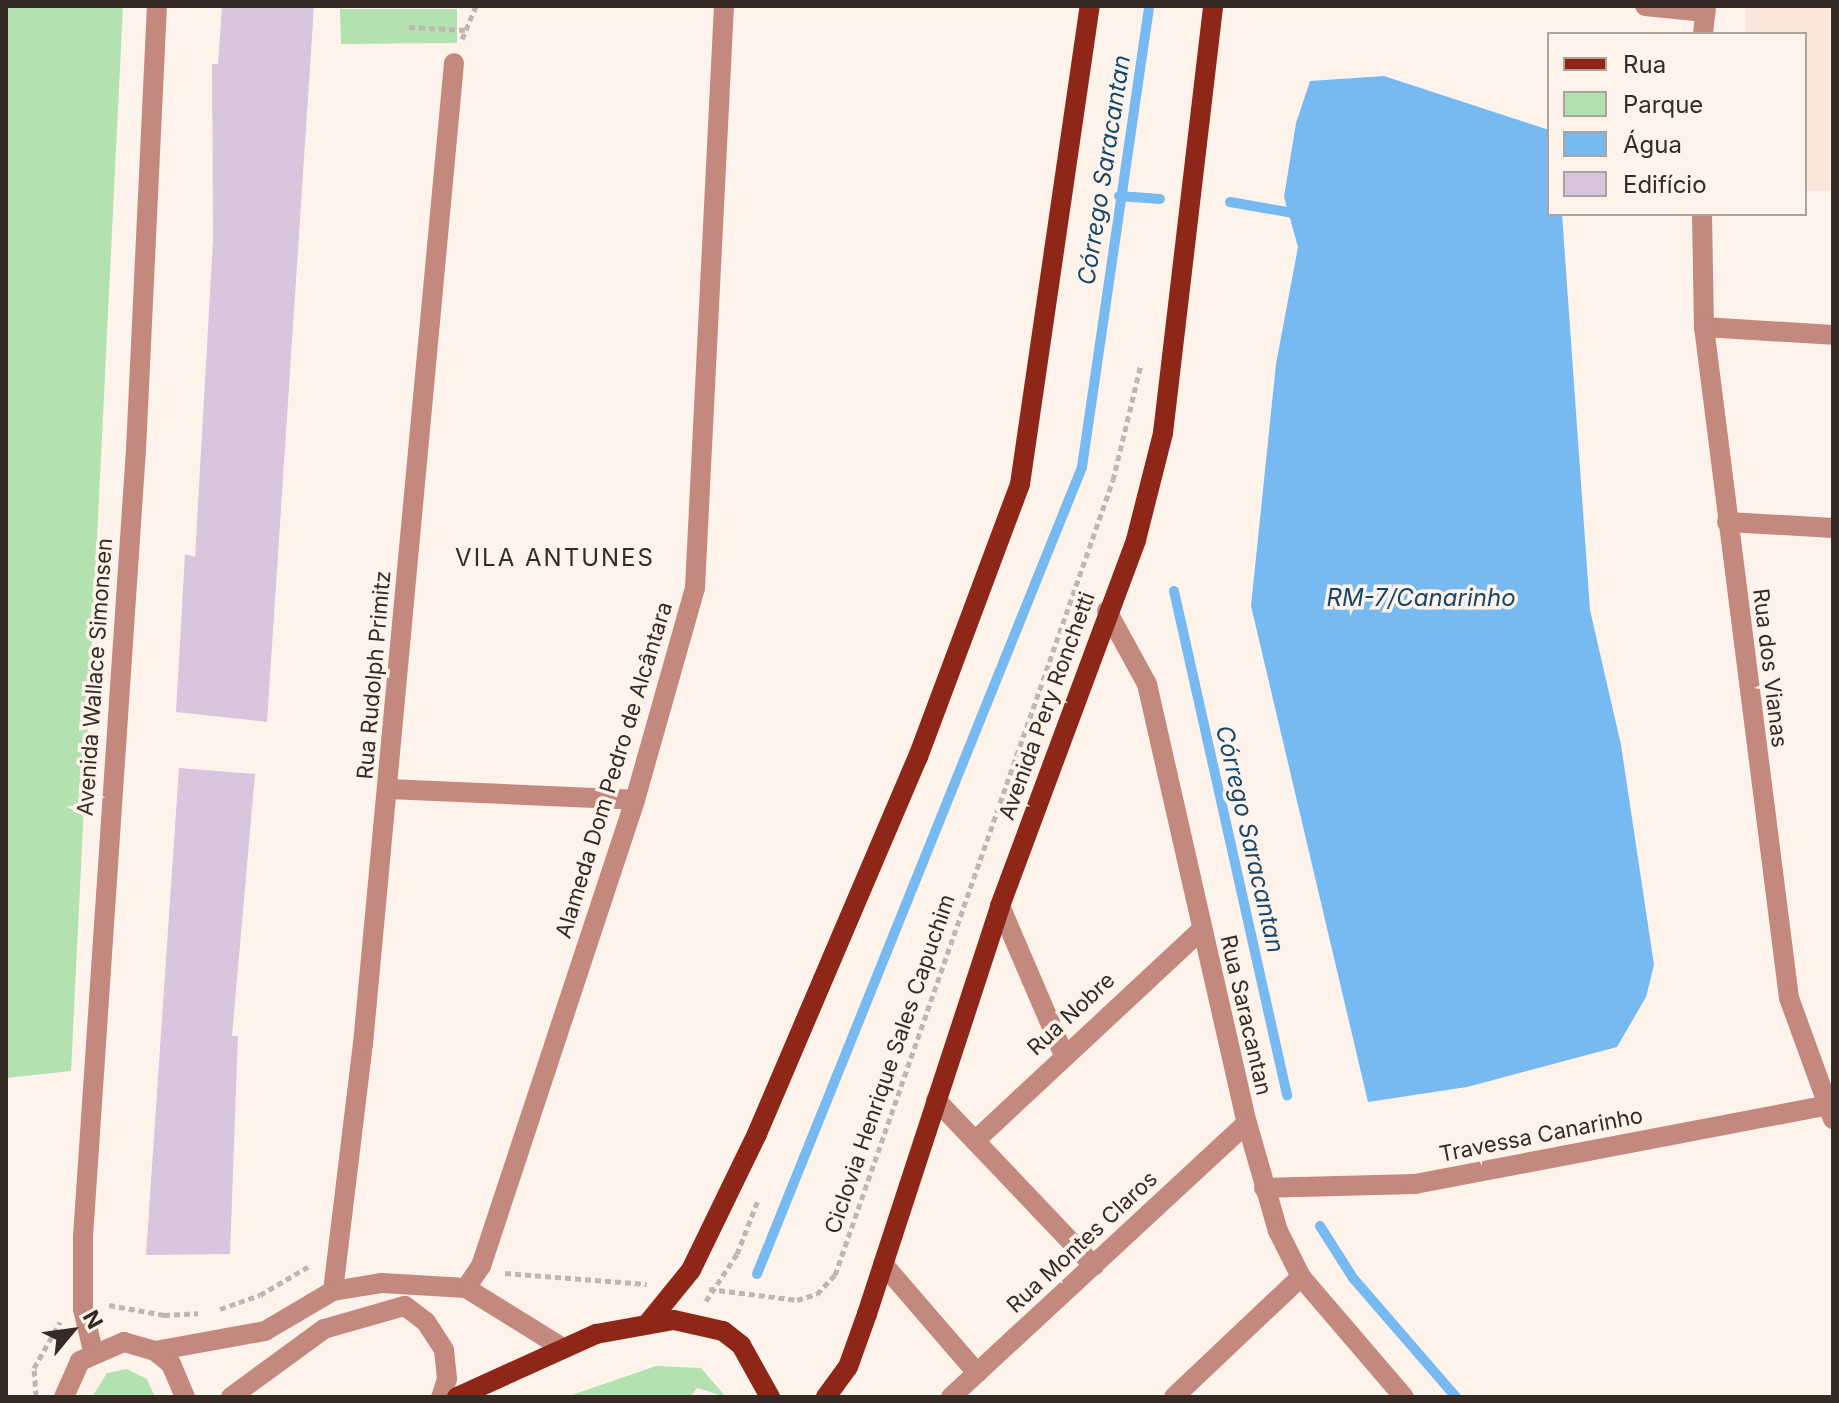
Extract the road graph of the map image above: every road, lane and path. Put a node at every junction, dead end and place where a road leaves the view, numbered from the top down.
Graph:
1 (157, 6) edge
2 (476, 6) edge
3 (724, 6) edge
4 (1090, 6) edge
5 (1213, 6) edge
6 (1645, 6) edge
7 (1706, 9) edge
8 (409, 27) dead end
9 (466, 30) junction
10 (1703, 32) edge
11 (454, 63) joint
12 (1702, 216) edge
13 (1704, 327) junction
14 (1833, 335) edge
15 (1142, 356) dead end
16 (1727, 522) junction
17 (1833, 528) edge
18 (1107, 611) junction
19 (388, 789) junction
20 (635, 800) junction
21 (1000, 906) junction
22 (1202, 929) junction
23 (1063, 1053) junction
24 (936, 1100) junction
25 (1829, 1113) edge
26 (1247, 1123) junction
27 (977, 1139) junction
28 (1264, 1188) junction
29 (334, 1257) junction
30 (883, 1264) junction
31 (481, 1266) junction
32 (1094, 1266) junction
33 (1301, 1277) junction
34 (680, 1286) junction
35 (466, 1288) junction
36 (333, 1291) junction
37 (83, 1309) junction
38 (648, 1323) junction
39 (561, 1347) junction
40 (93, 1351) junction
41 (155, 1351) junction
42 (848, 1367) junction
43 (977, 1373) junction
44 (36, 1397) edge
45 (64, 1397) edge
46 (185, 1397) edge
47 (231, 1397) edge
48 (441, 1397) edge
49 (457, 1397) edge
50 (770, 1397) edge
51 (826, 1397) edge
52 (846, 1397) edge
53 (951, 1397) edge
54 (1174, 1397) edge
55 (1404, 1397) edge

1 - 37 street, Avenida Wallace Simonsen
2 - 9 path
3 - 20 street, Alameda Dom Pedro de Alcântara
4 - 34 main road
5 - 18 main road, Avenida Pery Ronchetti
6 - 7 street
7 - 10 street
8 - 9 path
9 - 11 path
11 - 19 street, Rua Rudolph Primitz
12 - 13 street, Rua dos Vianas
13 - 14 street
13 - 16 street, Rua dos Vianas
15 - 34 path, Ciclovia Henrique Sales Capuchim
16 - 17 street
16 - 25 street, Rua dos Vianas
18 - 21 main road, Avenida Pery Ronchetti
18 - 22 street, Rua Saracantan
19 - 20 street
19 - 29 street, Rua Rudolph Primitz
20 - 31 street, Alameda Dom Pedro de Alcântara
21 - 23 street
21 - 24 main road, Avenida Pery Ronchetti
22 - 23 street, Rua Nobre
22 - 26 street, Rua Saracantan
23 - 27 street, Rua Nobre
24 - 27 street
24 - 30 main road, Avenida Pery Ronchetti
25 - 28 street, Travessa Canarinho
26 - 28 street, Rua Saracantan
26 - 32 street, Rua Montes Claros
27 - 32 street
28 - 33 street, Rua Saracantan
29 - 36 street, Rua Rudolph Primitz
29 - 37 path
30 - 42 main road, Avenida Pery Ronchetti
30 - 43 street
31 - 34 path, Ciclovia Henrique Sales Capuchim
31 - 35 street, Alameda Dom Pedro de Alcântara
32 - 43 street, Rua Montes Claros
33 - 54 street
33 - 55 street, Rua Saracantan
34 - 38 main road
35 - 36 street
35 - 39 street
36 - 41 street
37 - 40 street, Avenida Wallace Simonsen
37 - 44 path
38 - 39 main road
38 - 50 main road
39 - 49 main road
40 - 41 street
40 - 45 street
41 - 46 street
42 - 51 main road, Avenida Pery Ronchetti
42 - 52 main road
43 - 53 street, Rua Montes Claros
47 - 48 street

